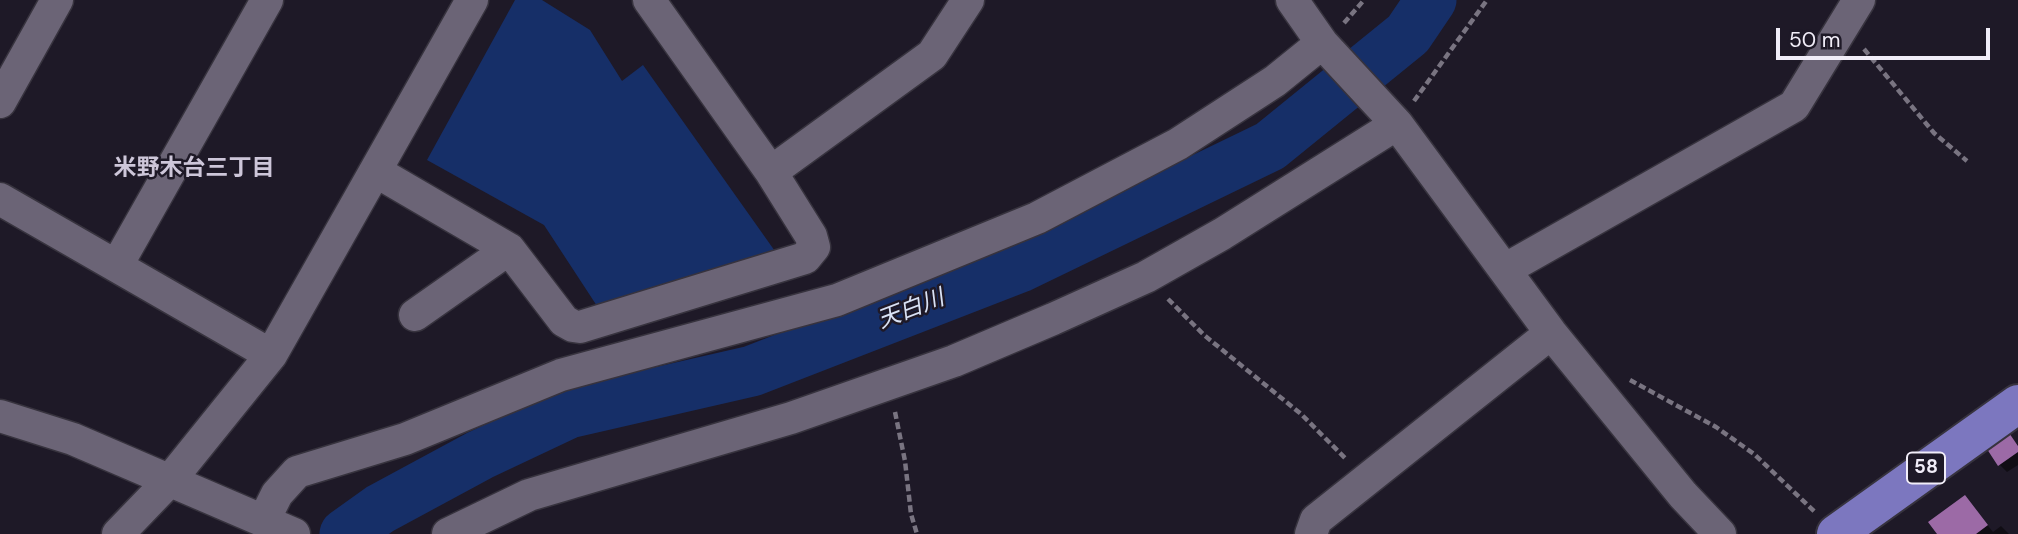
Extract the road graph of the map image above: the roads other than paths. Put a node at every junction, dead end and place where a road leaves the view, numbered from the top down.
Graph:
1 (57, 0) edge
2 (267, 0) edge
3 (472, 0) edge
4 (649, 0) edge
5 (968, 0) edge
6 (1292, 0) edge
7 (1852, 11) edge
8 (1322, 43) junction
9 (0, 102) edge
10 (1396, 124) junction
11 (377, 172) junction
12 (771, 172) junction
13 (0, 199) edge
14 (509, 249) junction
15 (117, 265) junction
16 (1506, 269) junction
17 (415, 314) dead end
18 (1551, 333) junction
19 (271, 355) junction
20 (2018, 404) edge
21 (0, 416) edge
22 (171, 480) junction
23 (279, 527) edge
24 (1852, 529) edge
25 (118, 534) edge
26 (448, 534) edge
27 (1311, 534) edge
28 (1720, 534) edge

1 - 9 street
2 - 15 street
3 - 11 street
4 - 12 street
5 - 12 street
6 - 8 street
7 - 16 street
8 - 10 street
8 - 23 street
10 - 16 street
10 - 26 street
11 - 14 street
11 - 19 street
12 - 14 street
13 - 15 street
14 - 17 street
15 - 19 street
16 - 18 street
18 - 27 street
18 - 28 street
19 - 22 street
20 - 24 main road, 58
21 - 22 street
22 - 23 street
22 - 25 street

